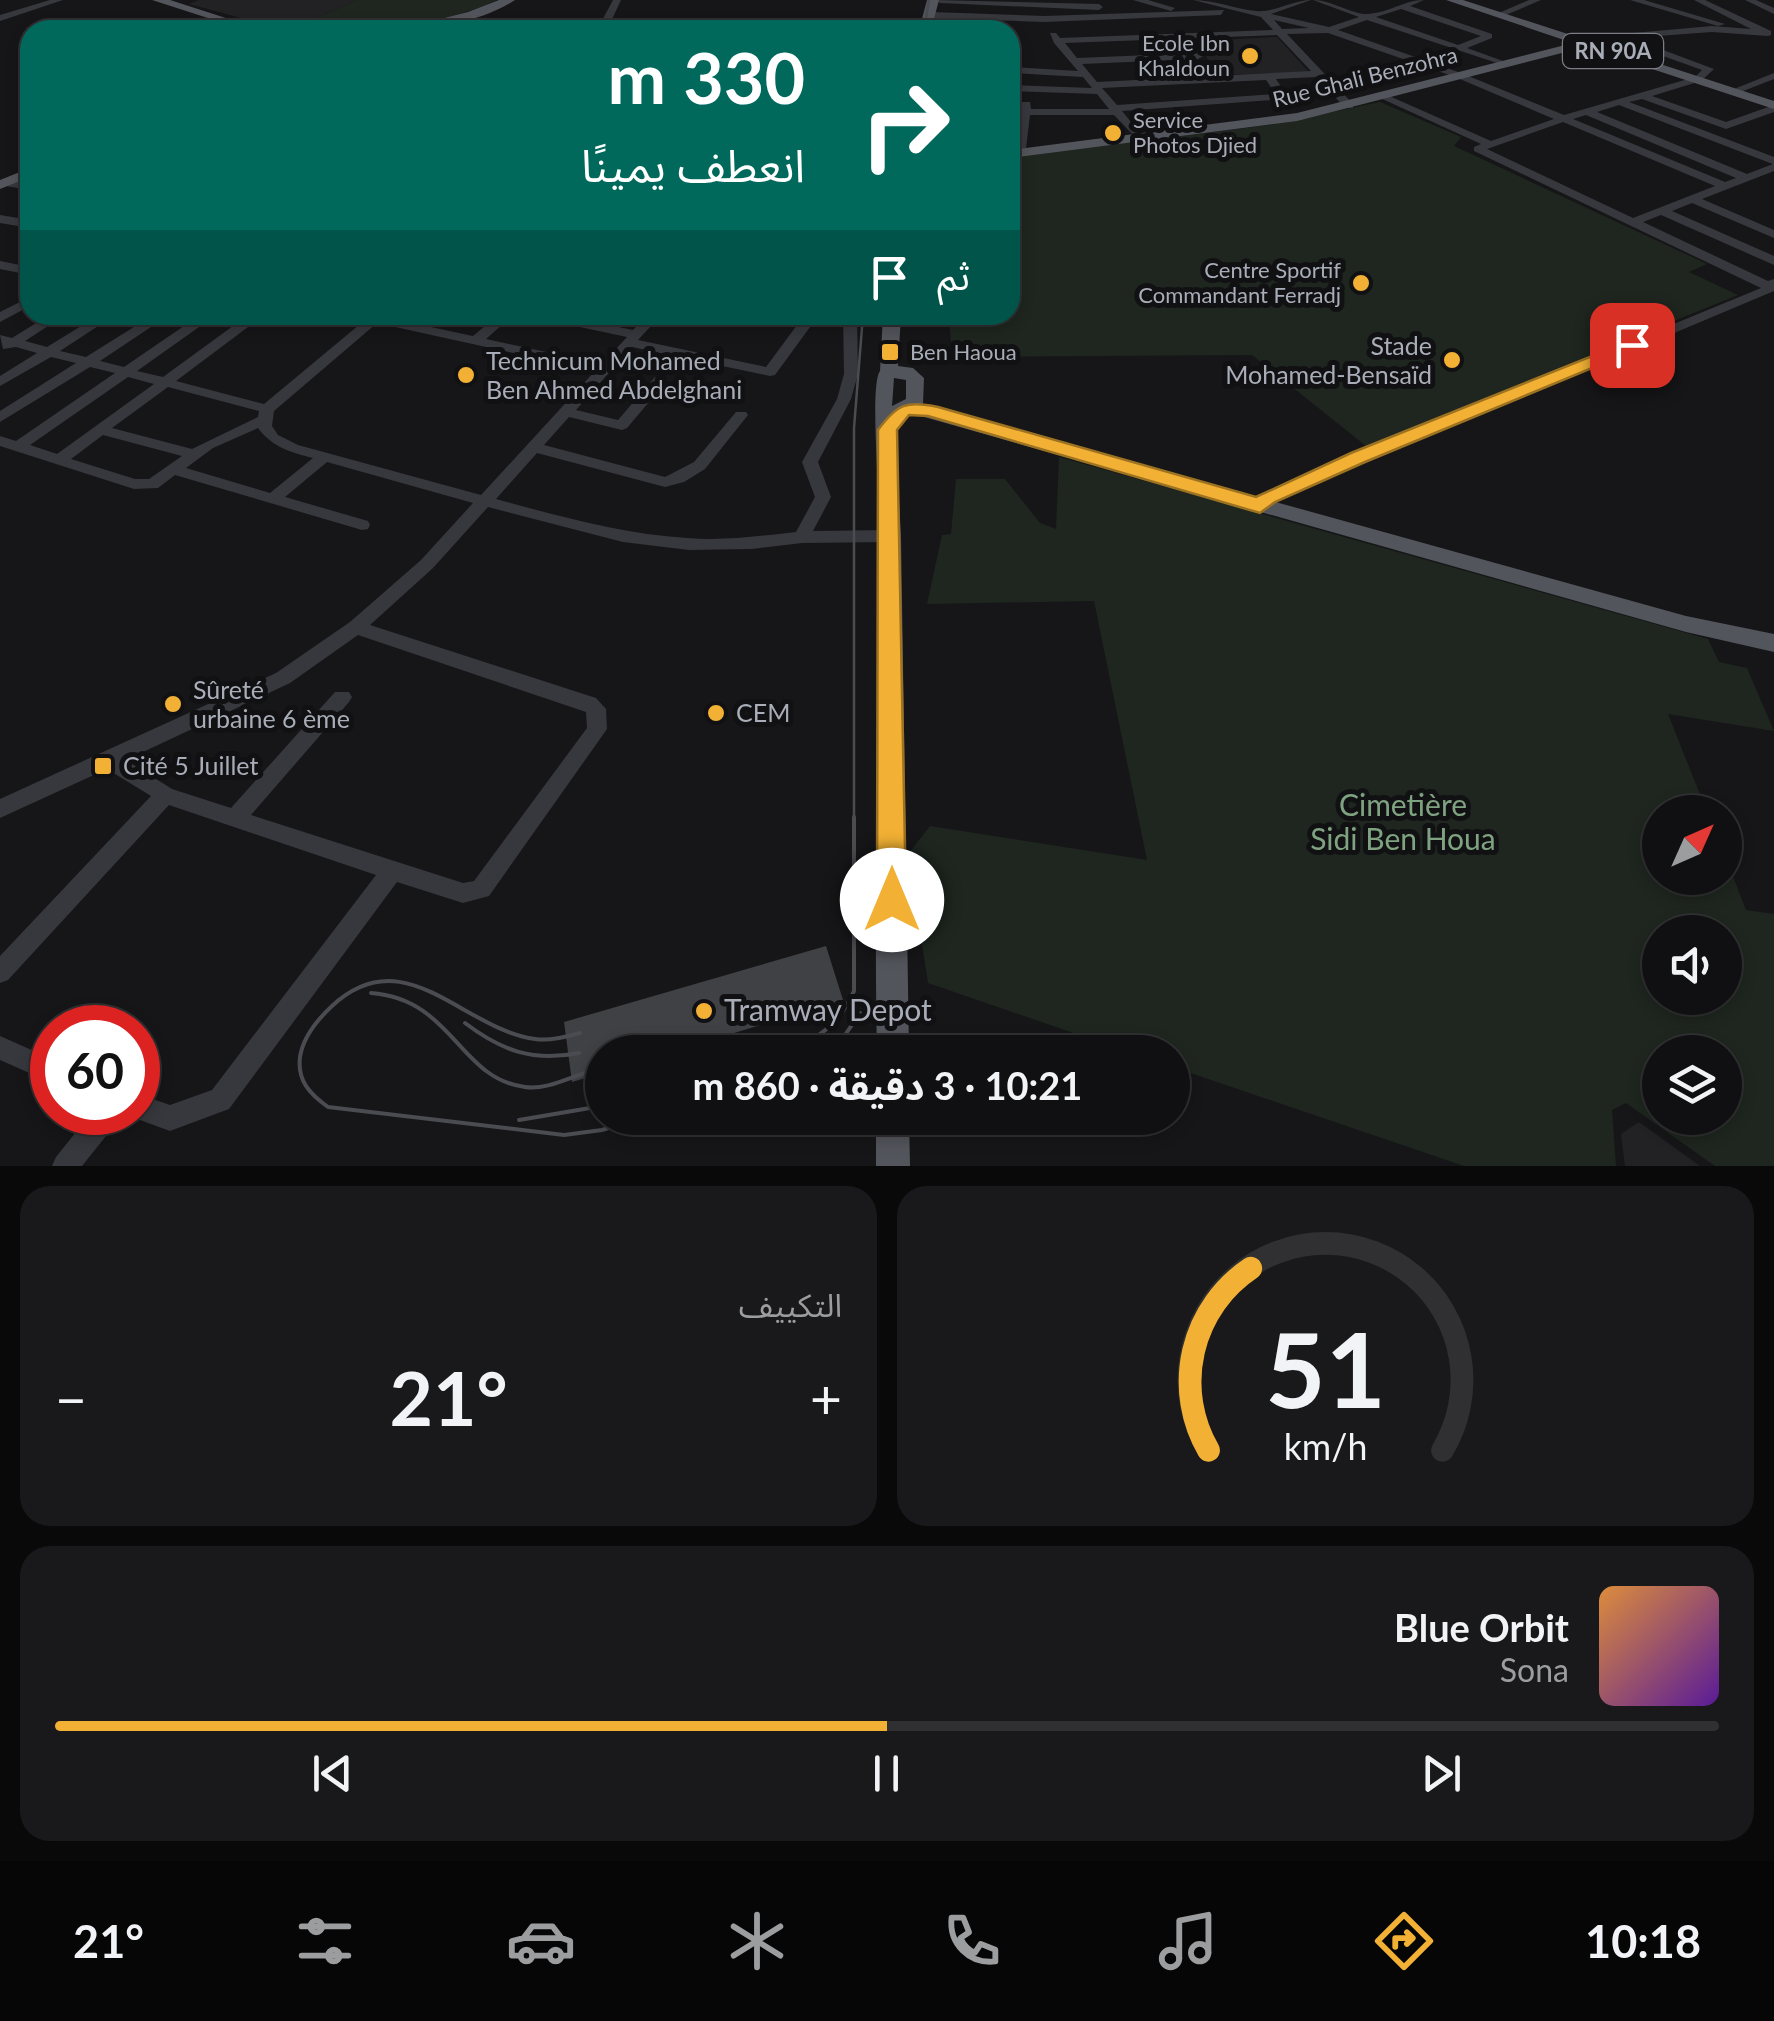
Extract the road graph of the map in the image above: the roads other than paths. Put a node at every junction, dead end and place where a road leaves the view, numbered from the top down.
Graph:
1 (59, 0) edge
2 (158, 0) edge
3 (509, 0) edge
4 (936, 0) edge
5 (1137, 0) edge
6 (1198, 0) edge
7 (1266, 0) edge
8 (1307, 0) edge
9 (1317, 0) edge
10 (1420, 0) edge
11 (1452, 0) edge
12 (1537, 0) edge
13 (1634, 0) edge
14 (1698, 0) edge
15 (1750, 0) edge
16 (1032, 1) edge
17 (1384, 5) edge
18 (1398, 6) junction
19 (1122, 8) edge
20 (1280, 8) junction
21 (1248, 11) junction
22 (1224, 12) junction
23 (1774, 12) edge
24 (1201, 13) junction
25 (1161, 14) junction
26 (1186, 14) junction
27 (1262, 14) junction
28 (1498, 14) junction
29 (932, 15) junction
30 (1367, 17) junction
31 (0, 18) edge
32 (1083, 18) junction
33 (1044, 19) junction
34 (224, 20) edge
35 (448, 20) edge
36 (930, 20) edge
37 (1448, 22) junction
38 (1390, 25) junction
39 (1436, 26) junction
40 (1329, 30) junction
41 (1279, 32) junction
42 (1728, 32) junction
43 (1242, 34) junction
44 (1755, 34) junction
45 (1216, 35) junction
46 (1420, 35) junction
47 (1772, 36) edge
48 (1178, 37) junction
49 (1136, 38) junction
50 (1353, 38) junction
51 (1098, 40) junction
52 (1057, 41) junction
53 (1630, 41) junction
54 (1584, 42) junction
55 (1460, 48) junction
56 (1386, 50) junction
57 (1198, 56) junction
58 (1124, 60) junction
59 (1074, 61) junction
60 (1496, 62) junction
61 (1020, 71) edge
62 (1086, 74) junction
63 (1318, 74) junction
64 (1453, 74) junction
65 (1269, 76) junction
66 (1774, 76) edge
67 (1214, 78) junction
68 (1698, 79) junction
69 (1199, 80) junction
70 (1137, 83) junction
71 (1020, 88) edge
72 (1028, 88) junction
73 (1097, 88) junction
74 (1734, 92) junction
75 (1644, 96) junction
76 (1383, 97) junction
77 (1218, 102) junction
78 (1622, 103) junction
79 (1347, 104) junction
80 (1774, 106) edge
81 (1116, 110) junction
82 (1020, 112) edge
83 (1025, 112) junction
84 (1588, 112) junction
85 (1564, 118) junction
86 (1234, 122) junction
87 (1020, 129) edge
88 (1137, 137) junction
89 (1489, 144) junction
90 (1020, 149) edge
91 (1773, 167) edge
92 (1747, 178) junction
93 (1726, 186) junction
94 (1692, 199) junction
95 (1662, 210) junction
96 (1630, 223) junction
97 (1774, 234) edge
98 (1774, 260) edge
99 (1771, 284) edge
100 (39, 325) edge
101 (92, 325) edge
102 (146, 325) edge
103 (195, 325) edge
104 (244, 325) edge
105 (368, 325) edge
106 (411, 325) edge
107 (494, 325) edge
108 (609, 325) edge
109 (803, 325) edge
110 (848, 325) edge
111 (893, 325) edge
112 (642, 330) edge
113 (476, 340) junction
114 (4, 344) edge
115 (49, 352) junction
116 (87, 361) junction
117 (895, 367) junction
118 (607, 369) junction
119 (127, 372) junction
120 (660, 380) dead end
121 (0, 382) edge
122 (167, 382) junction
123 (900, 410) junction
124 (567, 412) junction
125 (265, 414) junction
126 (742, 415) dead end
127 (0, 418) edge
128 (100, 430) junction
129 (0, 442) edge
130 (17, 447) junction
131 (534, 447) junction
132 (196, 454) junction
133 (324, 457) junction
134 (59, 460) junction
135 (175, 470) junction
136 (274, 499) junction
137 (486, 500) junction
138 (1264, 502) junction
139 (362, 526) dead end
140 (890, 536) junction
141 (802, 537) junction
142 (356, 626) junction
143 (1774, 632) edge
144 (1774, 642) edge
145 (342, 696) dead end
146 (108, 758) junction
147 (165, 795) junction
148 (0, 809) edge
149 (234, 820) junction
150 (392, 871) junction
151 (0, 972) edge
152 (892, 1035) edge
153 (0, 1048) edge
154 (30, 1061) edge
155 (160, 1115) edge
156 (91, 1135) edge
157 (893, 1135) edge
158 (66, 1166) edge
159 (893, 1166) edge

1 - 31 street
2 - 34 main road
3 - 35 main road
4 - 16 street
4 - 29 main road
5 - 26 street
6 - 21 street
7 - 20 street
8 - 20 street
9 - 30 street
10 - 18 street
11 - 28 main road, RN 90A
12 - 28 street
13 - 44 street
14 - 47 street
15 - 23 street
16 - 19 street
16 - 33 street
17 - 18 street
17 - 30 street
17 - 39 street
18 - 37 street
19 - 25 street
19 - 32 street
19 - 49 street
20 - 21 street
20 - 27 street
21 - 22 street
21 - 27 street
22 - 24 street
22 - 43 street
24 - 26 street
24 - 45 street
25 - 26 street
25 - 48 street
27 - 40 street
27 - 41 street
28 - 54 main road, RN 90A
29 - 33 street
29 - 36 main road
30 - 38 street
30 - 40 street
32 - 33 street
32 - 51 street
33 - 52 street
37 - 39 street
37 - 55 street
38 - 46 street
38 - 50 street
39 - 46 street
40 - 41 street
40 - 50 street
41 - 43 street
41 - 63 street
42 - 44 street, Rue Ghali Benzohra
42 - 53 street, Rue Ghali Benzohra
42 - 54 street, Rue Ghali Benzohra
43 - 45 street
44 - 47 street
45 - 48 street
46 - 55 street
46 - 56 street
48 - 49 street
48 - 57 street
49 - 51 street
50 - 56 street
51 - 52 street
52 - 59 street
53 - 54 street, Rue Ghali Benzohra
53 - 68 street
54 - 60 main road, Rue Ghali Benzohra
54 - 68 main road, RN 90A
55 - 60 street
56 - 64 street
57 - 58 street
57 - 67 street
58 - 59 street
58 - 70 street
59 - 62 street
60 - 64 main road, Rue Ghali Benzohra
61 - 62 street
62 - 73 street
63 - 65 street
63 - 79 street
64 - 76 main road, Rue Ghali Benzohra
64 - 79 main road, Rue Ghali Benzohra
64 - 85 street
65 - 67 street
65 - 77 street
66 - 74 street
67 - 69 street
68 - 74 main road, RN 90A
68 - 75 street
69 - 70 street
69 - 77 street
70 - 73 street
71 - 72 street
72 - 73 street
72 - 83 street
73 - 81 street
74 - 80 main road, RN 90A
75 - 78 street
75 - 80 street
76 - 79 main road, Rue Ghali Benzohra
76 - 89 street
77 - 81 street
77 - 86 street
78 - 84 street
78 - 91 street
79 - 86 main road, Rue Ghali Benzohra
79 - 88 main road, Rue Ghali Benzohra
81 - 83 street
81 - 88 street
82 - 83 street
83 - 87 street
84 - 85 street
84 - 92 street
85 - 89 street
85 - 93 street
86 - 88 main road, Rue Ghali Benzohra
88 - 90 main road, Rue Ghali Benzohra
89 - 96 street
91 - 92 street
92 - 93 street
93 - 94 street
94 - 95 street
94 - 97 street
95 - 96 street
95 - 98 street
96 - 99 street
99 - 138 street
100 - 114 street
101 - 115 street
102 - 116 street
103 - 119 street
104 - 122 street
105 - 125 street
106 - 113 street
107 - 113 street
108 - 112 street
109 - 112 street
110 - 141 street
111 - 117 main road
112 - 118 street
113 - 118 street
114 - 115 street
115 - 116 street
115 - 121 street
116 - 119 street
116 - 127 street
117 - 123 main road
117 - 123 main road
118 - 124 street
119 - 122 street
119 - 130 street
120 - 124 street
122 - 125 street
122 - 128 street
123 - 138 main road
123 - 140 main road
124 - 131 street
125 - 132 street
125 - 133 street
126 - 131 street
128 - 132 street
128 - 134 street
129 - 130 street
130 - 134 street
131 - 137 street
132 - 135 street
133 - 136 street
133 - 137 street
134 - 135 street
135 - 136 street
136 - 139 street
137 - 141 street
137 - 142 street
138 - 143 main road
138 - 144 main road
140 - 141 street
140 - 152 main road
142 - 146 street
142 - 150 street
145 - 149 street
146 - 147 street
146 - 148 street
147 - 149 street
147 - 151 street
149 - 150 street
150 - 155 street
153 - 154 street
156 - 158 street
157 - 159 main road

